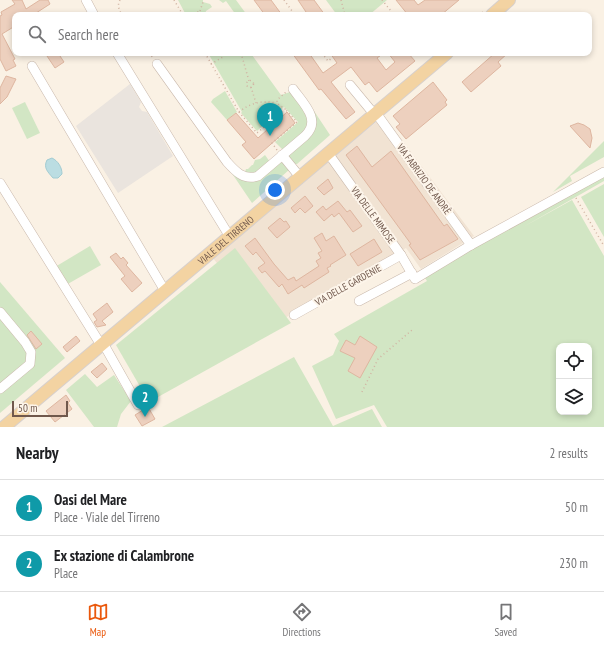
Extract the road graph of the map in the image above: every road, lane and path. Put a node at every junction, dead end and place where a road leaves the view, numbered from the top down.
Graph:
1 (86, 0) edge
2 (120, 0) edge
3 (174, 0) edge
4 (284, 0) edge
5 (341, 0) edge
6 (382, 0) edge
7 (509, 0) edge
8 (203, 2) dead end
9 (200, 11) edge
10 (391, 11) dead end
11 (92, 12) edge
12 (120, 12) edge
13 (181, 12) edge
14 (293, 12) edge
15 (344, 12) edge
16 (495, 12) edge
17 (119, 56) edge
18 (207, 56) edge
19 (224, 56) edge
20 (242, 56) edge
21 (324, 56) edge
22 (443, 56) edge
23 (332, 58) dead end
24 (157, 64) dead end
25 (211, 64) junction
26 (32, 66) dead end
27 (249, 81) junction
28 (350, 85) dead end
29 (251, 87) junction
30 (293, 89) joint
31 (256, 103) junction
32 (277, 104) junction
33 (285, 109) junction
34 (239, 112) junction
35 (375, 114) junction
36 (328, 153) junction
37 (282, 155) junction
38 (604, 172) edge
39 (300, 177) junction
40 (0, 184) edge
41 (571, 190) junction
42 (230, 236) junction
43 (471, 245) junction
44 (604, 246) edge
45 (401, 255) junction
46 (414, 276) junction
47 (165, 291) junction
48 (359, 301) dead end
49 (0, 312) edge
50 (294, 315) dead end
51 (412, 330) dead end
52 (392, 342) dead end
53 (102, 344) junction
54 (394, 345) junction
55 (0, 389) edge
56 (362, 392) dead end
57 (138, 405) dead end
58 (4, 427) edge

1 - 11 street
2 - 12 path
3 - 13 path
4 - 14 path
5 - 15 path
6 - 10 path
7 - 16 main road
8 - 9 path
17 - 42 street
18 - 25 path
19 - 25 path
20 - 27 path
21 - 23 path
22 - 35 main road, VIALE DEL TIRRENO
24 - 37 street
25 - 34 path
26 - 47 street
27 - 29 path
27 - 29 path
28 - 35 street, VIA FABRIZIO DE ANDRÈ
29 - 31 path
30 - 32 path
30 - 37 street
31 - 32 path
31 - 34 path
32 - 33 path
33 - 34 path
33 - 37 path
35 - 36 main road, VIALE DEL TIRRENO
35 - 43 street, VIA FABRIZIO DE ANDRÈ
36 - 39 main road, VIALE DEL TIRRENO
36 - 45 street, VIA DELLE MIMOSE
37 - 39 street
38 - 41 street
39 - 42 main road, VIALE DEL TIRRENO
40 - 53 street
41 - 43 street
41 - 44 path
42 - 47 main road, VIALE DEL TIRRENO
43 - 46 street
45 - 46 street, VIA DELLE MIMOSE
45 - 50 street, VIA DELLE GARDENIE
46 - 48 street
47 - 53 main road, VIALE DEL TIRRENO
49 - 55 street
51 - 54 path
52 - 54 path
53 - 57 street
53 - 58 main road, VIALE DEL TIRRENO
54 - 56 path

